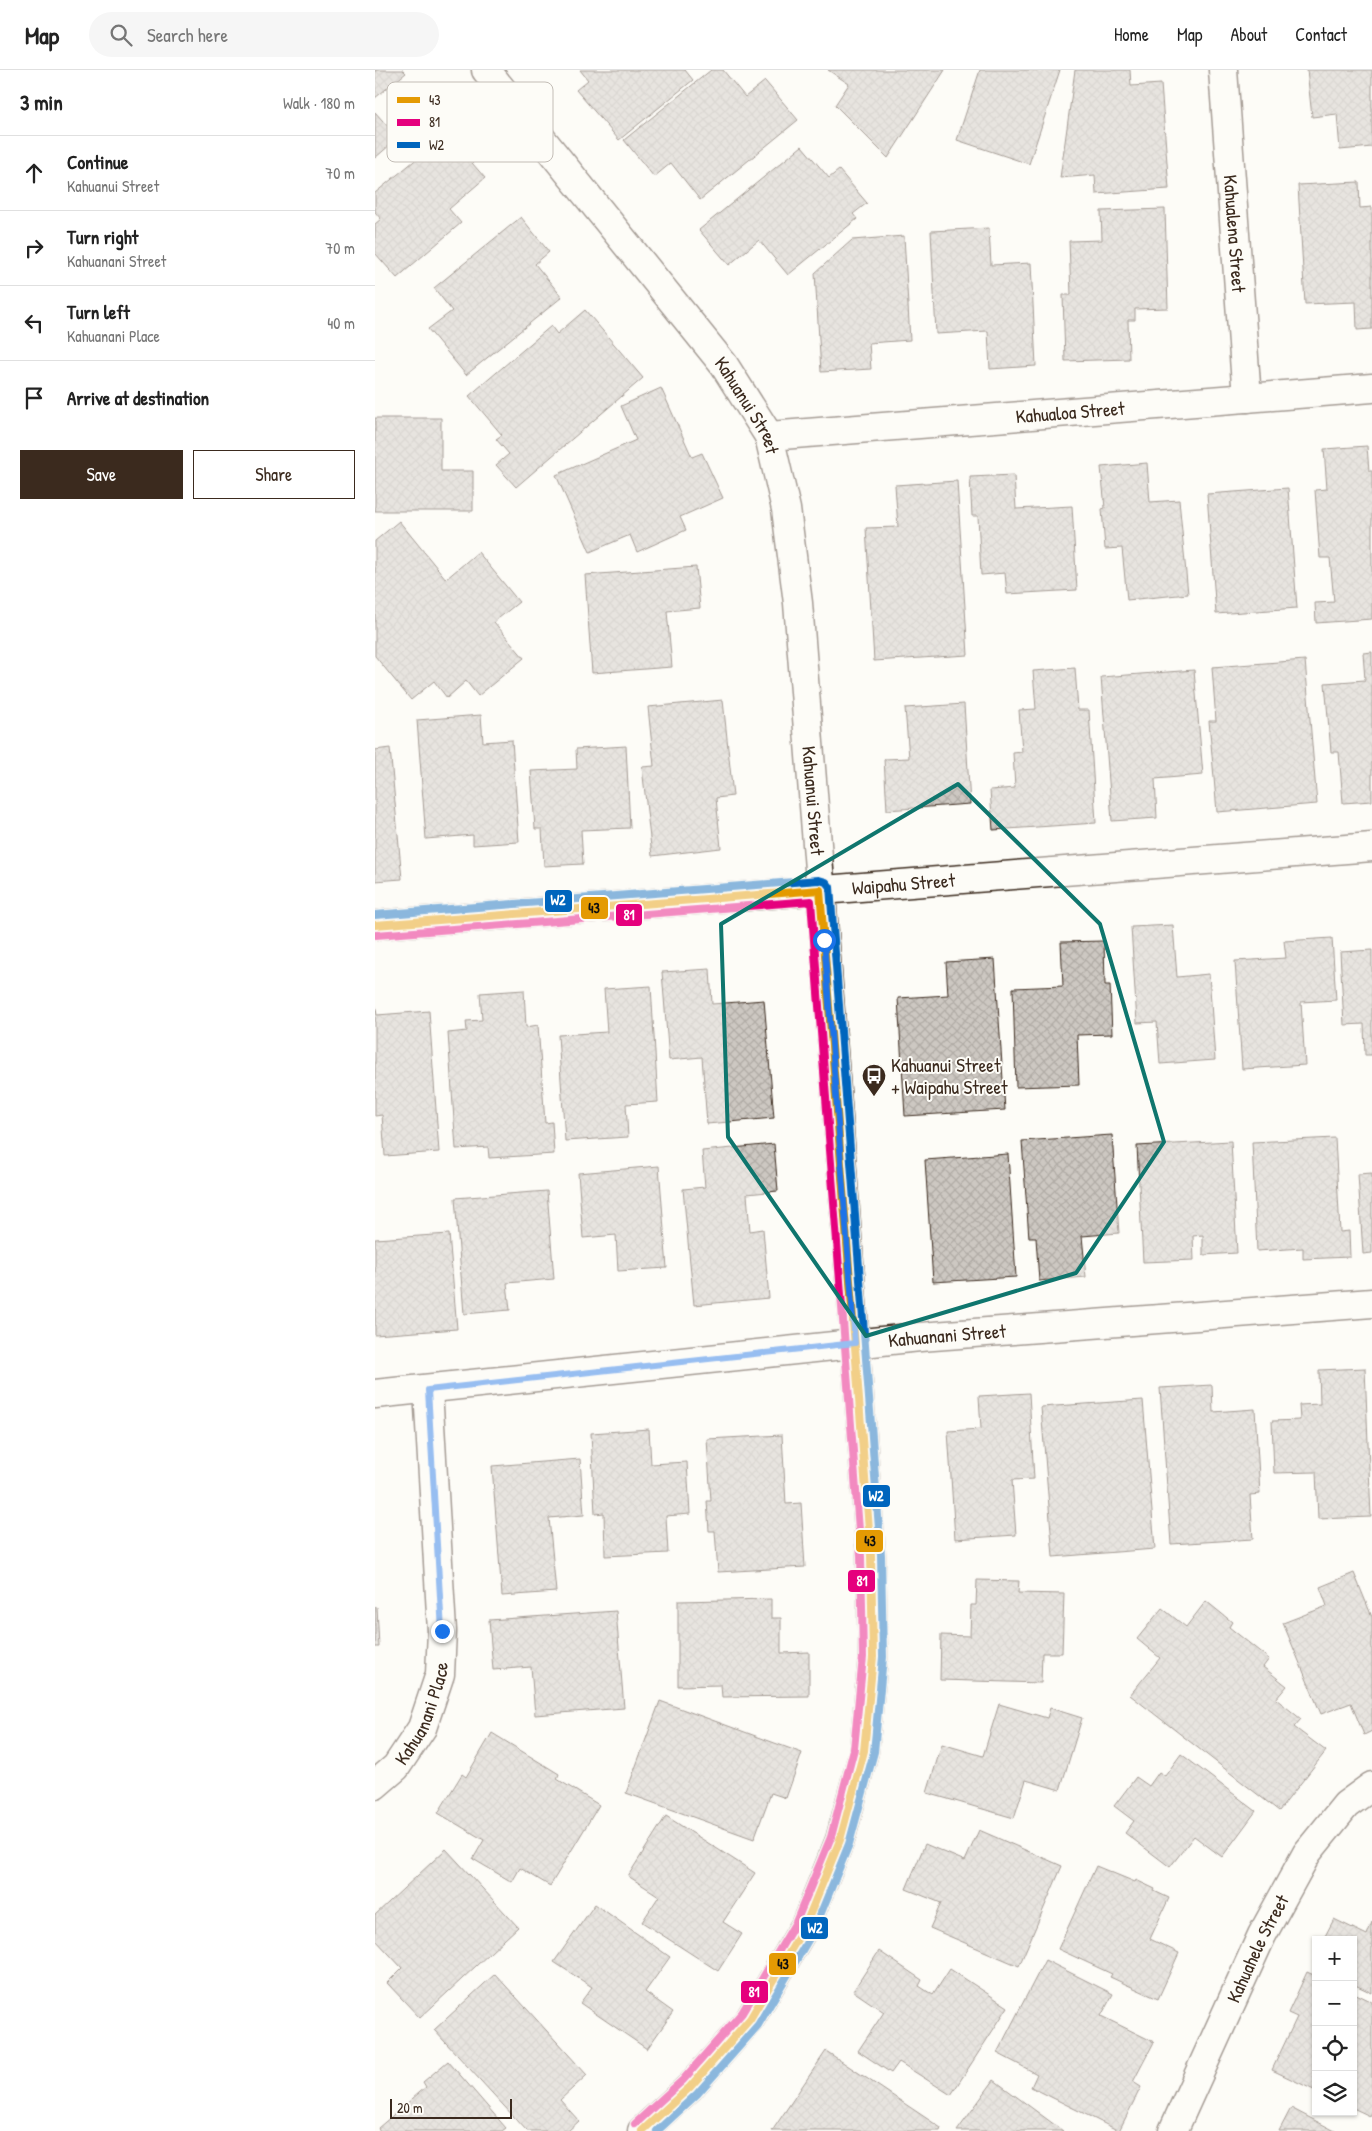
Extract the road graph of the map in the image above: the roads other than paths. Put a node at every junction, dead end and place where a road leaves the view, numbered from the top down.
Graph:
1 (485, 70) edge
2 (1223, 70) edge
3 (495, 82) edge
4 (553, 154) edge
5 (1372, 388) edge
6 (1247, 398) junction
7 (769, 436) junction
8 (1372, 847) edge
9 (820, 890) junction
10 (375, 925) edge
11 (1372, 1303) edge
12 (855, 1343) junction
13 (428, 1390) junction
14 (375, 1394) edge
15 (375, 1784) edge
16 (1372, 1786) edge
17 (642, 2131) edge
18 (1173, 2131) edge

1 - 3 street, Kahuanui Street
2 - 6 street, Kahualena Street
4 - 7 street, Kahuanui Street
5 - 6 street, Kahualoa Street
6 - 7 street, Kahualoa Street
7 - 9 street, Kahuanui Street
8 - 9 street, Waipahu Street
9 - 10 street, Waipahu Street
9 - 12 street, Kahuanui Street
11 - 12 street, Kahuanani Street
12 - 13 street, Kahuanani Street
12 - 17 street, Kahuanui Street
13 - 14 street, Kahuanani Street
13 - 15 street, Kahuanani Place
16 - 18 street, Kahuahele Street

